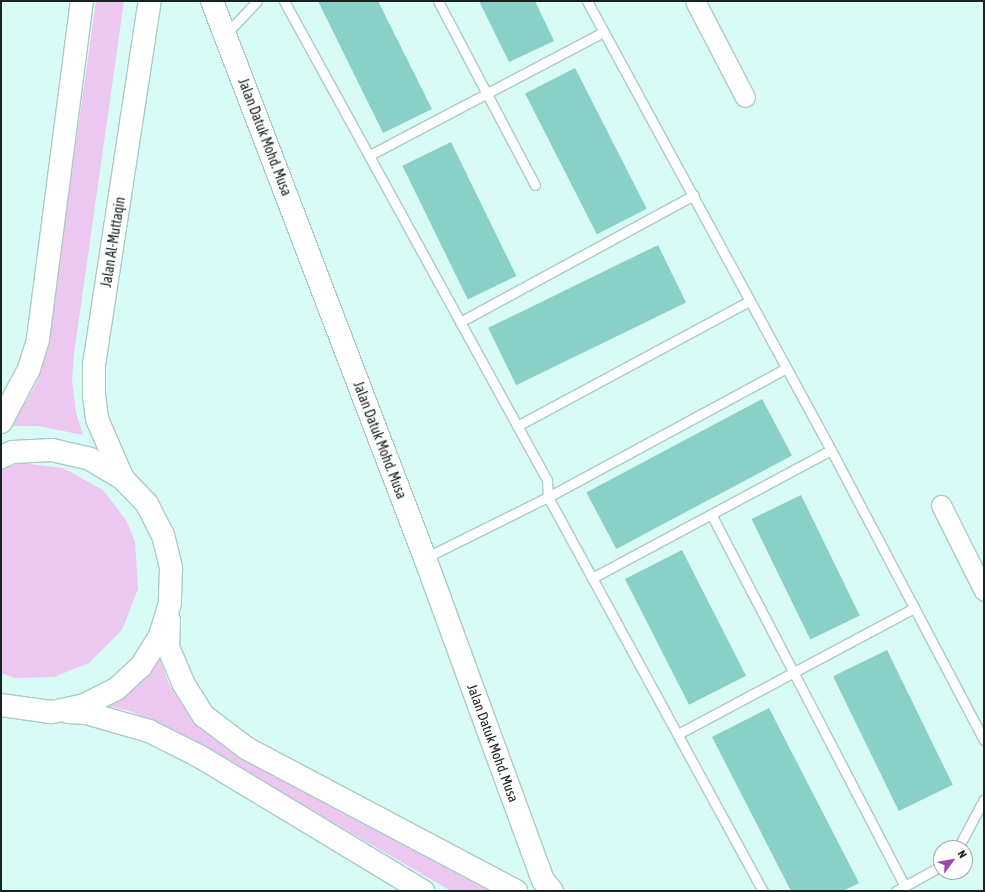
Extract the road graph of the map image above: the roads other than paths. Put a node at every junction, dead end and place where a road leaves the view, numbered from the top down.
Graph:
1 (82, 1) edge
2 (150, 1) edge
3 (212, 1) edge
4 (257, 1) edge
5 (284, 1) edge
6 (438, 1) edge
7 (587, 1) edge
8 (695, 1) edge
9 (603, 32) junction
10 (226, 34) junction
11 (489, 92) junction
12 (745, 97) dead end
13 (370, 155) junction
14 (535, 184) dead end
15 (694, 195) junction
16 (749, 301) junction
17 (460, 322) junction
18 (785, 369) junction
19 (1, 422) edge
20 (517, 426) junction
21 (831, 450) junction
22 (1, 457) edge
23 (123, 479) junction
24 (548, 497) junction
25 (941, 505) dead end
26 (711, 514) junction
27 (425, 558) junction
28 (592, 578) junction
29 (984, 591) edge
30 (170, 603) junction
31 (914, 608) junction
32 (796, 672) junction
33 (2, 706) edge
34 (50, 712) junction
35 (678, 734) junction
36 (984, 740) edge
37 (984, 798) edge
38 (962, 840) edge
39 (933, 870) edge
40 (905, 886) junction
41 (542, 887) edge
42 (423, 891) edge
43 (516, 891) edge
44 (762, 891) edge
45 (896, 891) edge

1 - 19 main road
2 - 23 main road, Jalan Al-Muttaqin
3 - 10 main road, Jalan Datuk Mohd. Musa
4 - 10 lane
5 - 13 lane
6 - 11 lane
7 - 9 lane
8 - 12 street
9 - 11 lane
9 - 15 lane
10 - 27 main road, Jalan Datuk Mohd. Musa
11 - 13 lane
11 - 14 lane
13 - 17 lane
15 - 16 lane
15 - 17 lane
16 - 18 lane
16 - 20 lane
17 - 20 lane
18 - 21 lane
18 - 24 lane
20 - 24 lane
21 - 26 lane
21 - 31 lane
22 - 23 main road
23 - 30 main road
24 - 27 lane
24 - 28 lane
25 - 29 street
26 - 28 lane
26 - 32 lane
27 - 41 main road, Jalan Datuk Mohd. Musa
28 - 35 lane
30 - 34 main road
30 - 43 main road
31 - 32 lane
31 - 36 lane
32 - 35 lane
32 - 40 lane
33 - 34 main road
34 - 42 main road
35 - 44 lane
37 - 38 lane
39 - 40 lane
40 - 45 lane

